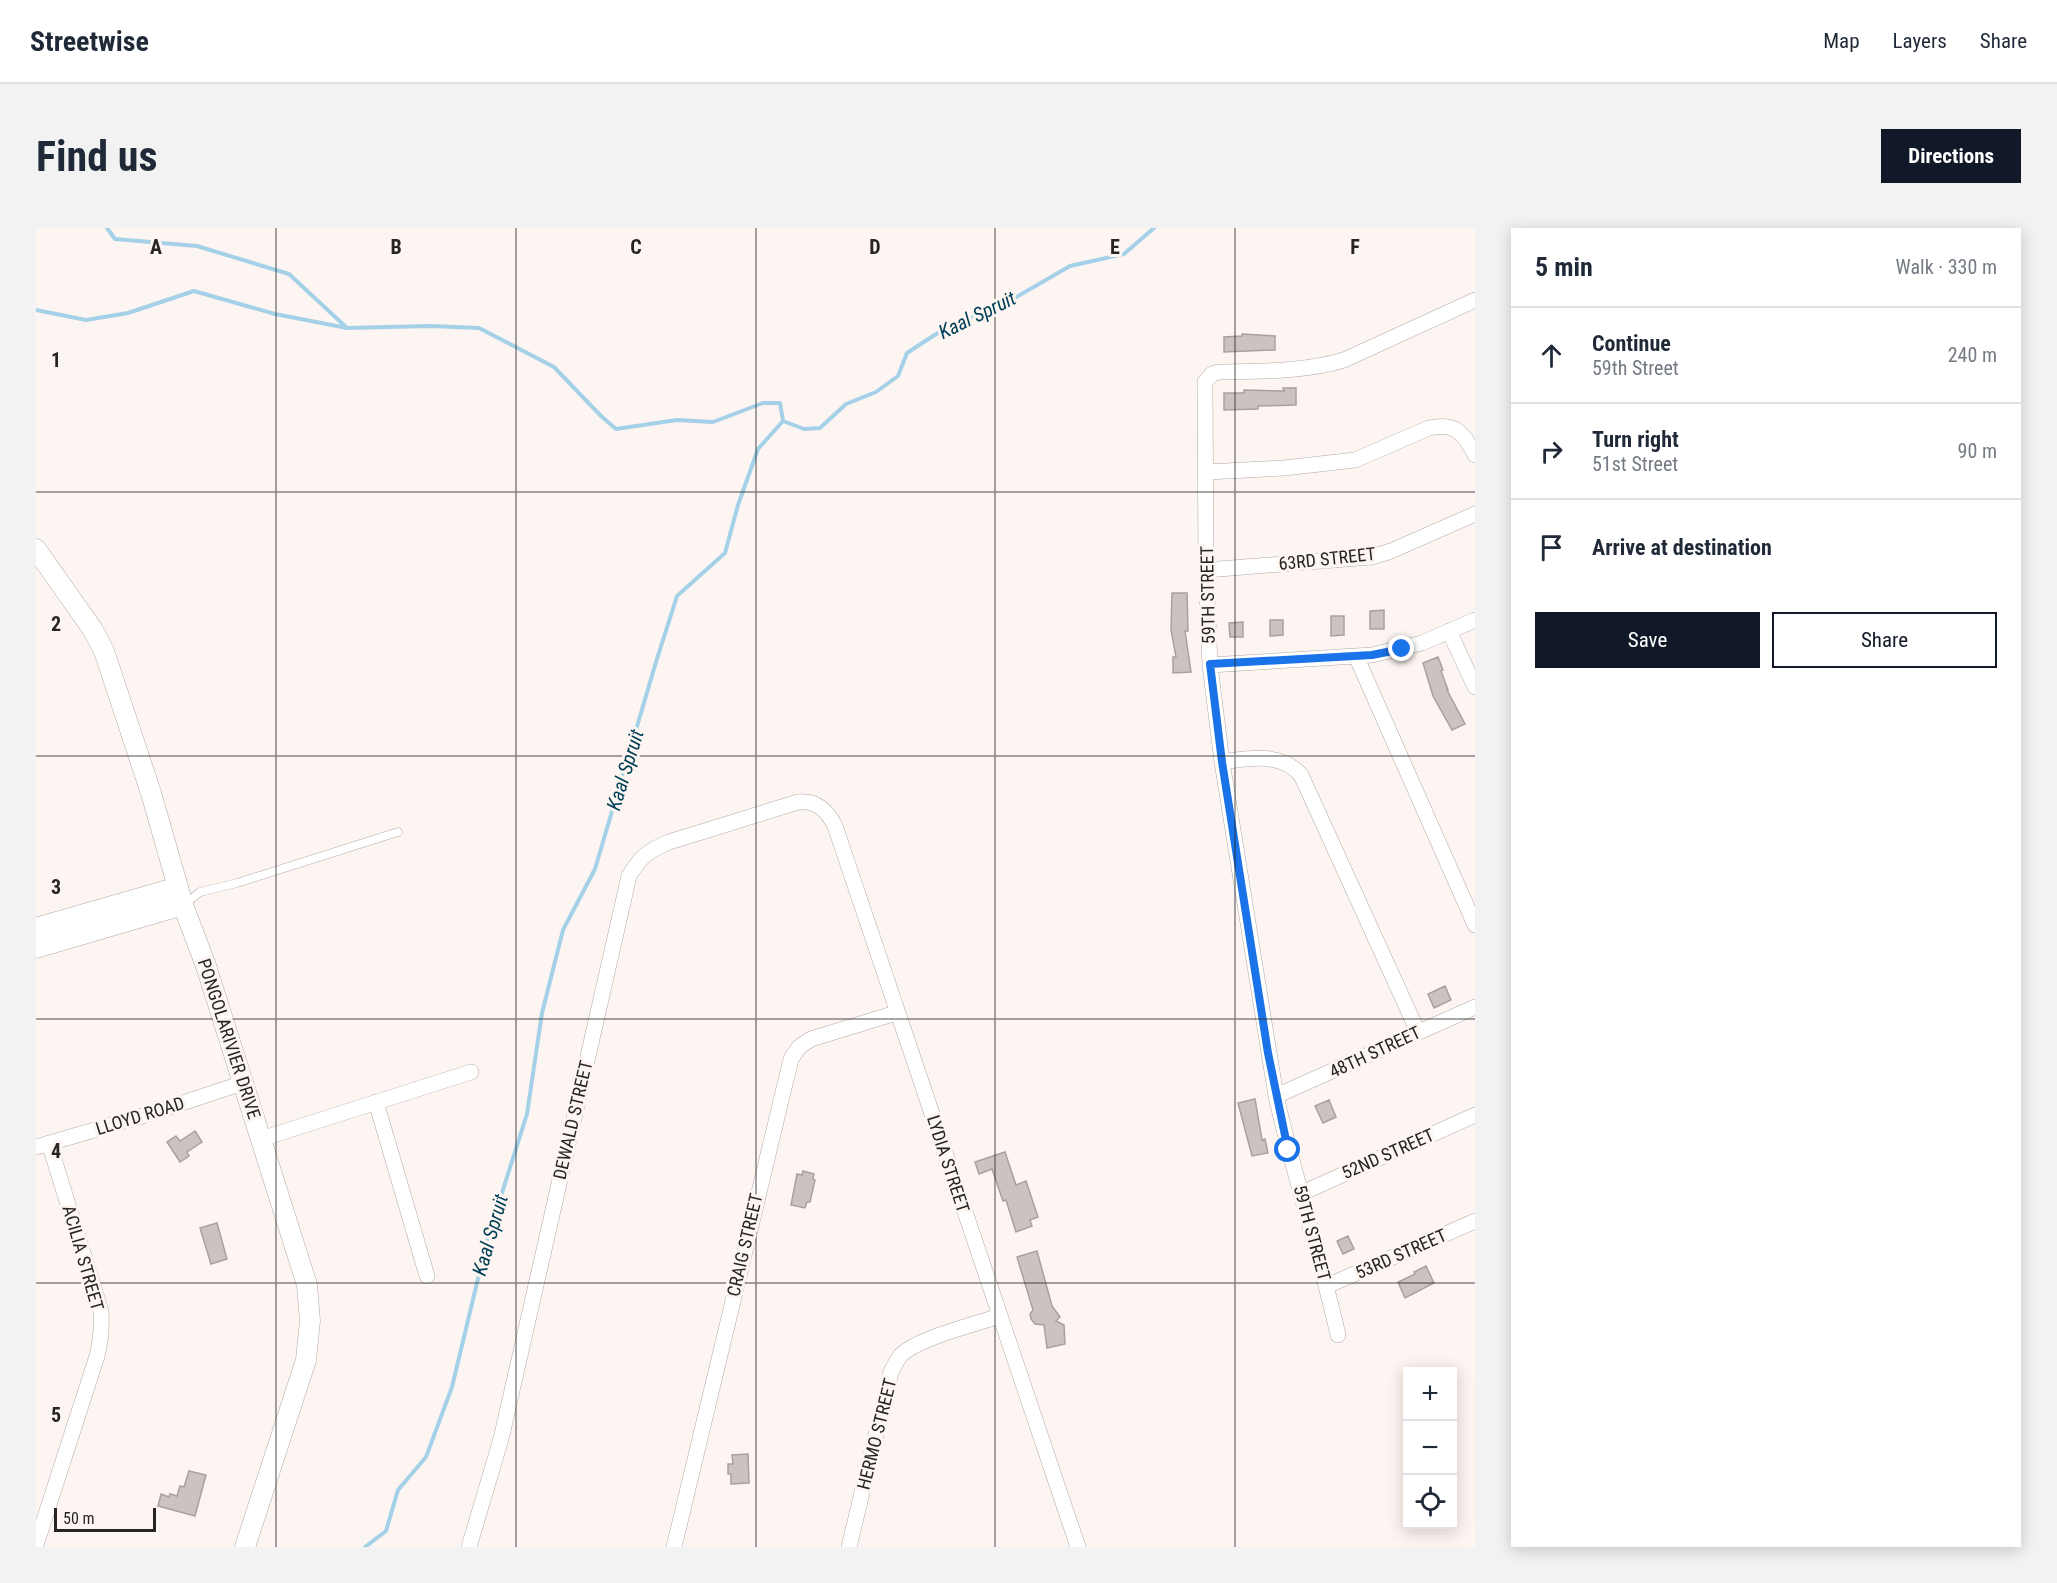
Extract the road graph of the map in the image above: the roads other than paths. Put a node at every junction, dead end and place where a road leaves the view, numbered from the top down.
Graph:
1 (1475, 300) edge
2 (1475, 455) edge
3 (1207, 472) junction
4 (1475, 514) edge
5 (36, 549) edge
6 (1206, 570) junction
7 (1475, 620) edge
8 (1449, 631) junction
9 (1356, 656) junction
10 (1210, 664) junction
11 (1475, 687) edge
12 (1222, 762) junction
13 (798, 802) joint
14 (398, 832) dead end
15 (200, 892) junction
16 (181, 896) junction
17 (1475, 925) edge
18 (36, 928) edge
19 (36, 948) edge
20 (1475, 1007) edge
21 (897, 1013) junction
22 (1418, 1032) junction
23 (471, 1072) dead end
24 (243, 1083) junction
25 (1276, 1096) junction
26 (376, 1102) junction
27 (1475, 1115) edge
28 (261, 1139) junction
29 (43, 1145) edge
30 (1302, 1193) junction
31 (1475, 1221) edge
32 (427, 1276) dead end
33 (1327, 1286) junction
34 (999, 1317) junction
35 (1338, 1335) dead end
36 (36, 1545) edge
37 (245, 1547) edge
38 (469, 1547) edge
39 (674, 1547) edge
40 (849, 1547) edge
41 (1078, 1547) edge

1 - 3 street, 59TH STREET
2 - 3 street
3 - 6 street, 59TH STREET
4 - 6 street, 63RD STREET
5 - 16 street, PONGOLARIVIER DRIVE
6 - 10 street, 59TH STREET
7 - 8 street
8 - 9 street
8 - 11 street
9 - 10 street
9 - 17 street
10 - 12 street, 59TH STREET
12 - 22 street
12 - 25 street, 59TH STREET
13 - 21 street, LYDIA STREET
13 - 38 street, DEWALD STREET
14 - 15 lane
15 - 16 lane
15 - 16 lane
16 - 18 street
16 - 19 street
16 - 24 street, PONGOLARIVIER DRIVE
20 - 22 street, 48TH STREET
21 - 34 street, LYDIA STREET
21 - 39 street, CRAIG STREET
22 - 25 street, 48TH STREET
23 - 26 street
24 - 28 street, PONGOLARIVIER DRIVE
24 - 29 street, LLOYD ROAD
25 - 30 street, 59TH STREET
26 - 28 street
26 - 32 street
27 - 30 street, 52ND STREET
28 - 37 street, PONGOLARIVIER DRIVE
29 - 36 street, ACILIA STREET
30 - 33 street, 59TH STREET
31 - 33 street, 53RD STREET
33 - 35 street, 59TH STREET
34 - 40 street, HERMO STREET
34 - 41 street, LYDIA STREET

